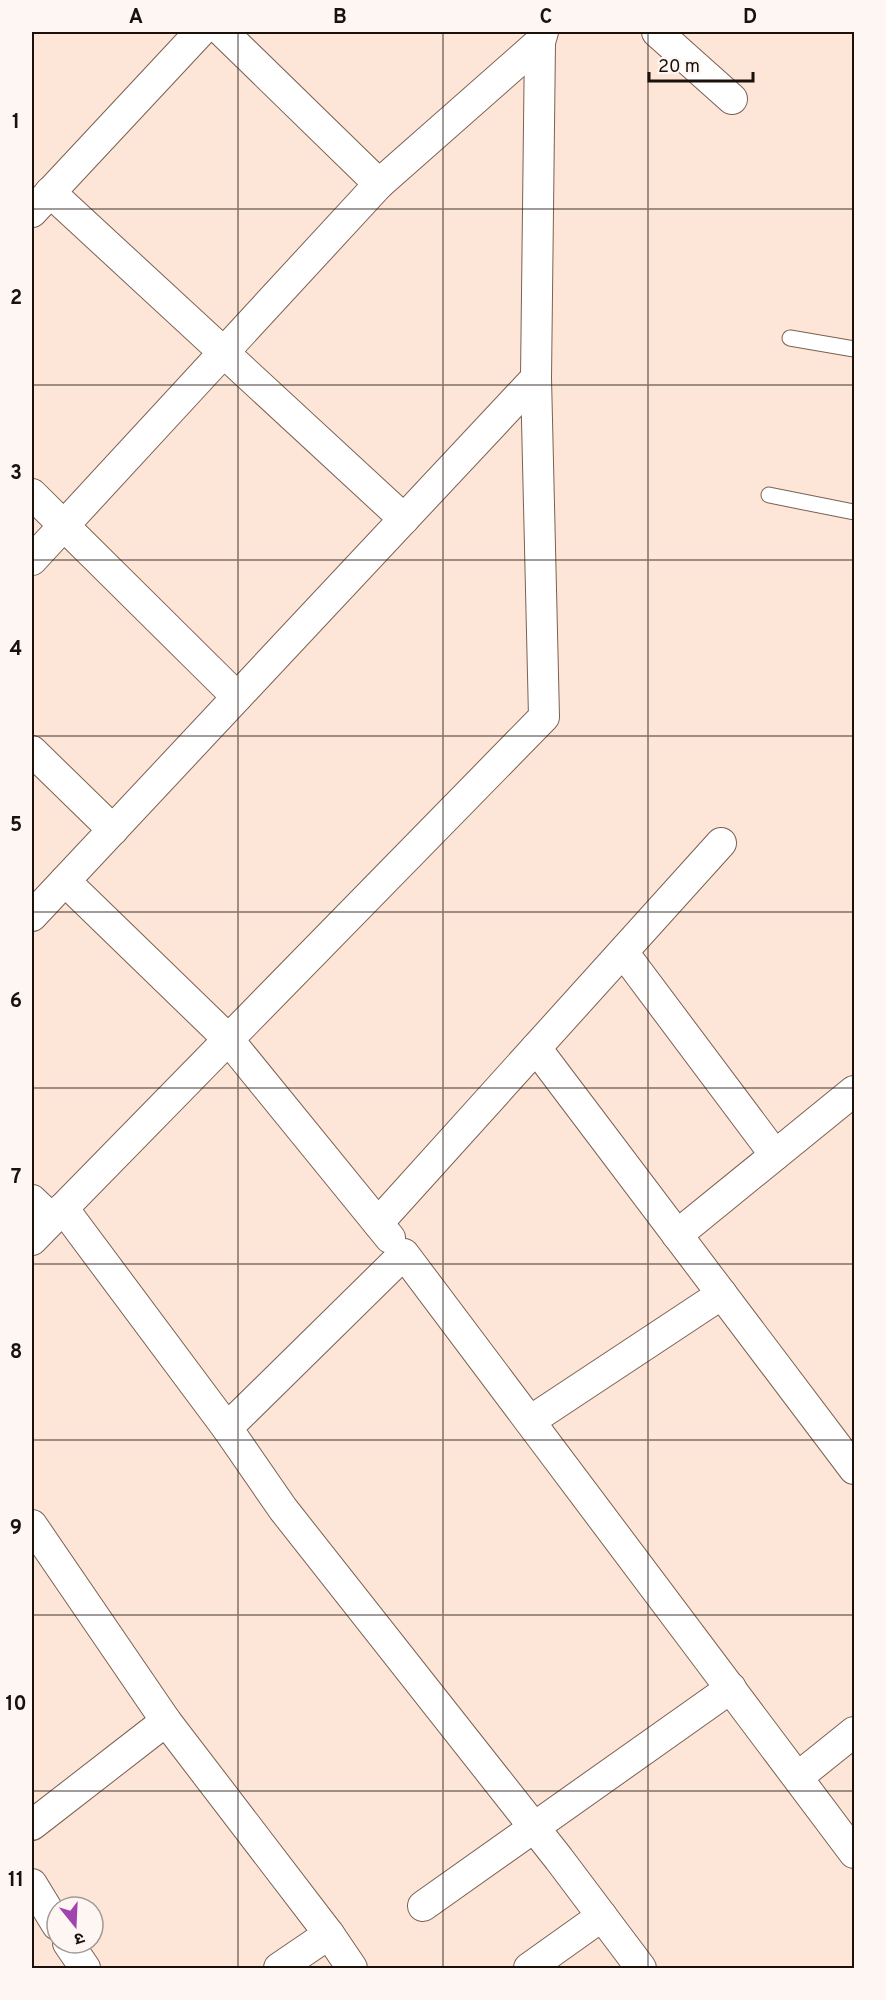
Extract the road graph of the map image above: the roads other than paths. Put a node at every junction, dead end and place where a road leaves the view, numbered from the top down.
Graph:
1 (200, 32) edge
2 (223, 32) edge
3 (657, 32) edge
4 (541, 37) edge
5 (732, 99) dead end
6 (379, 184) junction
7 (41, 202) edge
8 (790, 338) dead end
9 (855, 349) edge
10 (224, 352) junction
11 (536, 378) junction
12 (32, 494) edge
13 (769, 495) dead end
14 (855, 512) edge
15 (404, 519) junction
16 (63, 525) junction
17 (32, 560) edge
18 (237, 697) junction
19 (32, 751) edge
20 (113, 830) junction
21 (721, 843) dead end
22 (65, 881) junction
23 (32, 916) edge
24 (623, 952) junction
25 (228, 1039) junction
26 (536, 1048) junction
27 (855, 1091) edge
28 (775, 1155) junction
29 (49, 1209) edge
30 (378, 1223) junction
31 (677, 1235) junction
32 (32, 1240) edge
33 (404, 1254) junction
34 (722, 1294) junction
35 (530, 1421) junction
36 (227, 1428) junction
37 (845, 1437) edge
38 (855, 1469) edge
39 (32, 1525) edge
40 (731, 1688) junction
41 (166, 1721) junction
42 (855, 1732) edge
43 (798, 1777) junction
44 (32, 1825) edge
45 (535, 1828) junction
46 (855, 1854) edge
47 (32, 1884) edge
48 (45, 1905) edge
49 (423, 1906) dead end
50 (602, 1916) junction
51 (329, 1934) junction
52 (77, 1955) edge
53 (85, 1968) edge
54 (279, 1968) edge
55 (352, 1968) edge
56 (529, 1968) edge
57 (641, 1968) edge

1 - 7 street
2 - 6 street
3 - 5 street
4 - 6 street
4 - 11 street
6 - 10 street
7 - 10 street
8 - 9 lane
10 - 15 street
10 - 16 street
11 - 15 street
11 - 25 street
12 - 16 street
13 - 14 lane
15 - 18 street
16 - 17 street
16 - 18 street
18 - 20 street
19 - 20 street
20 - 22 street
21 - 24 street
22 - 23 street
22 - 25 street
24 - 26 street
24 - 28 street
25 - 29 street
25 - 30 street
26 - 30 street
26 - 31 street
27 - 28 street
28 - 31 street
29 - 32 street
29 - 36 street
30 - 33 street
31 - 34 street
33 - 35 street
33 - 36 street
34 - 35 street
34 - 37 street
35 - 40 street
36 - 45 street
37 - 38 street
39 - 41 street
40 - 43 street
40 - 45 street
41 - 44 street
41 - 51 street
42 - 43 street
43 - 46 street
45 - 49 street
45 - 50 street
47 - 48 street
50 - 56 street
50 - 57 street
51 - 54 street
51 - 55 street
52 - 53 street

